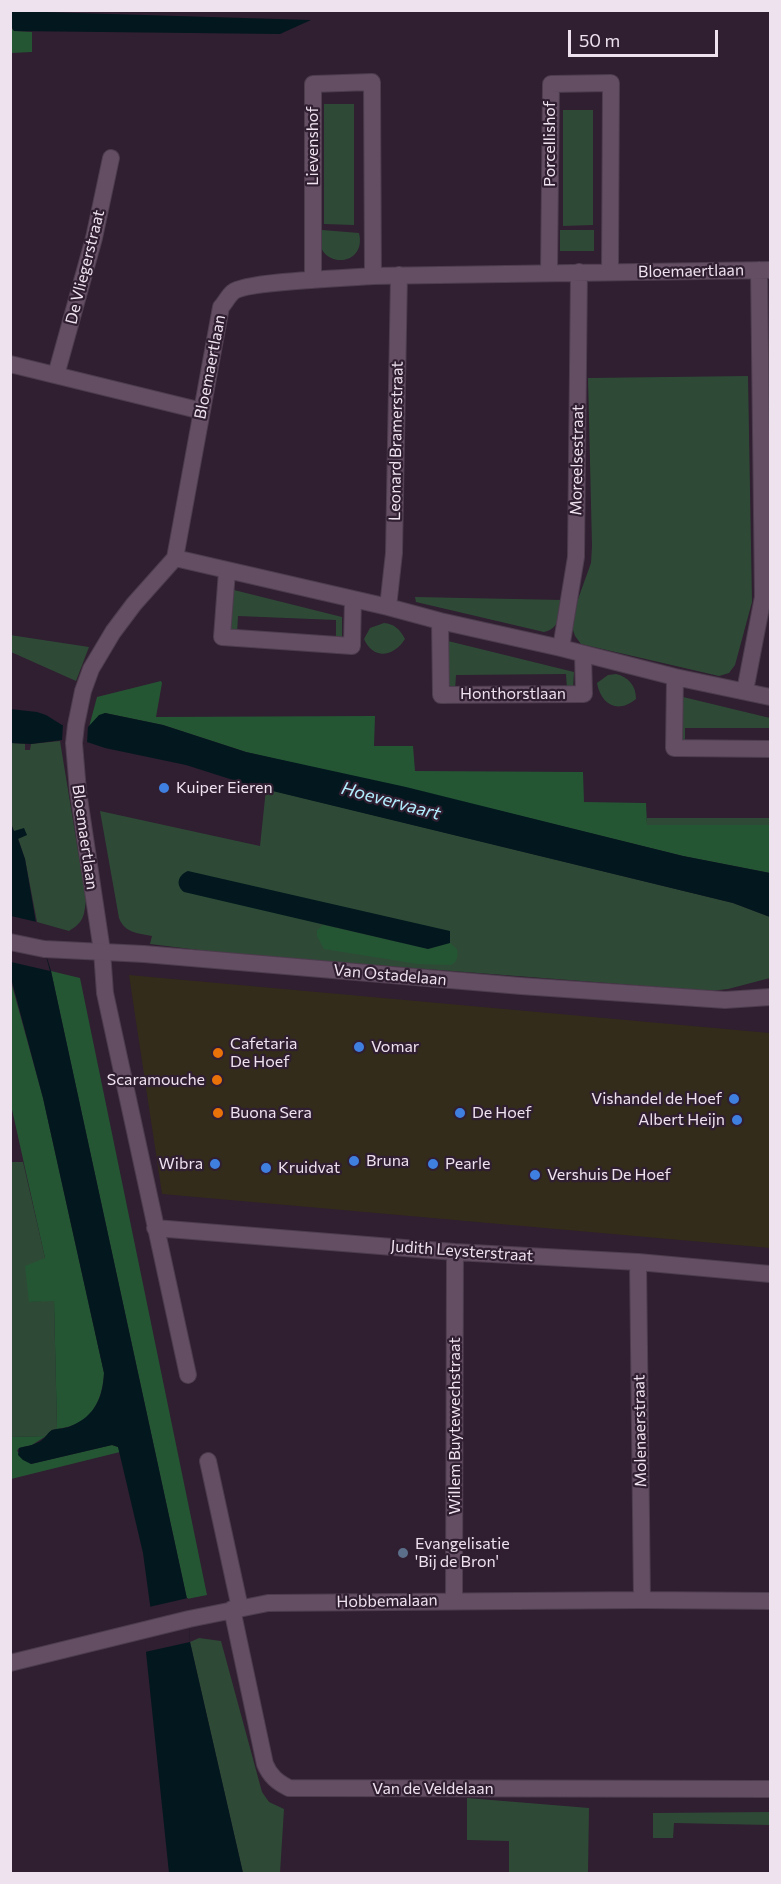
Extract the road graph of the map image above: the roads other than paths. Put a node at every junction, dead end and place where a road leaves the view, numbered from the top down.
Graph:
1 (111, 158) dead end
2 (765, 270) edge
3 (549, 272) junction
4 (579, 272) junction
5 (610, 272) junction
6 (373, 276) junction
7 (399, 276) junction
8 (313, 280) junction
9 (10, 364) edge
10 (56, 375) junction
11 (202, 411) junction
12 (175, 558) junction
13 (227, 571) junction
14 (353, 599) junction
15 (388, 607) junction
16 (440, 621) junction
17 (561, 648) junction
18 (583, 654) junction
19 (675, 677) junction
20 (745, 691) junction
21 (771, 697) edge
22 (771, 748) edge
23 (10, 942) edge
24 (102, 951) junction
25 (771, 997) edge
26 (154, 1228) junction
27 (455, 1252) junction
28 (638, 1262) junction
29 (771, 1274) edge
30 (188, 1374) dead end
31 (208, 1461) dead end
32 (454, 1600) junction
33 (642, 1600) junction
34 (771, 1601) edge
35 (236, 1609) junction
36 (10, 1663) edge
37 (771, 1789) edge

1 - 10 street, De Vliegerstraat
2 - 5 street, Bloemaertlaan
2 - 20 street
3 - 4 street, Bloemaertlaan
3 - 5 street, Porcellishof
3 - 7 street, Bloemaertlaan
4 - 5 street, Bloemaertlaan
4 - 17 street, Moreelsestraat
6 - 7 street, Bloemaertlaan
6 - 8 street, Bloemaertlaan
6 - 8 street, Lievenshof
7 - 15 street, Leonard Bramerstraat
8 - 11 street, Bloemaertlaan
9 - 10 street
10 - 11 street
11 - 12 street, Bloemaertlaan
12 - 13 street
12 - 24 street, Bloemaertlaan
13 - 14 street
13 - 14 street
14 - 15 street
15 - 16 street
16 - 17 street
16 - 18 street, Honthorstlaan
17 - 18 street
18 - 19 street
19 - 20 street
19 - 22 street
20 - 21 street
23 - 24 street, Van Ostadelaan
24 - 25 street, Van Ostadelaan
24 - 26 street
26 - 27 street, Judith Leysterstraat
26 - 30 street
27 - 28 street, Judith Leysterstraat
27 - 32 street, Willem Buytewechstraat
28 - 29 street, Judith Leysterstraat
28 - 33 street, Molenaerstraat
31 - 35 street
32 - 33 street, Hobbemalaan
32 - 35 street, Hobbemalaan
33 - 34 street, Hobbemalaan
35 - 36 street, Hobbemalaan
35 - 37 street, Van de Veldelaan

